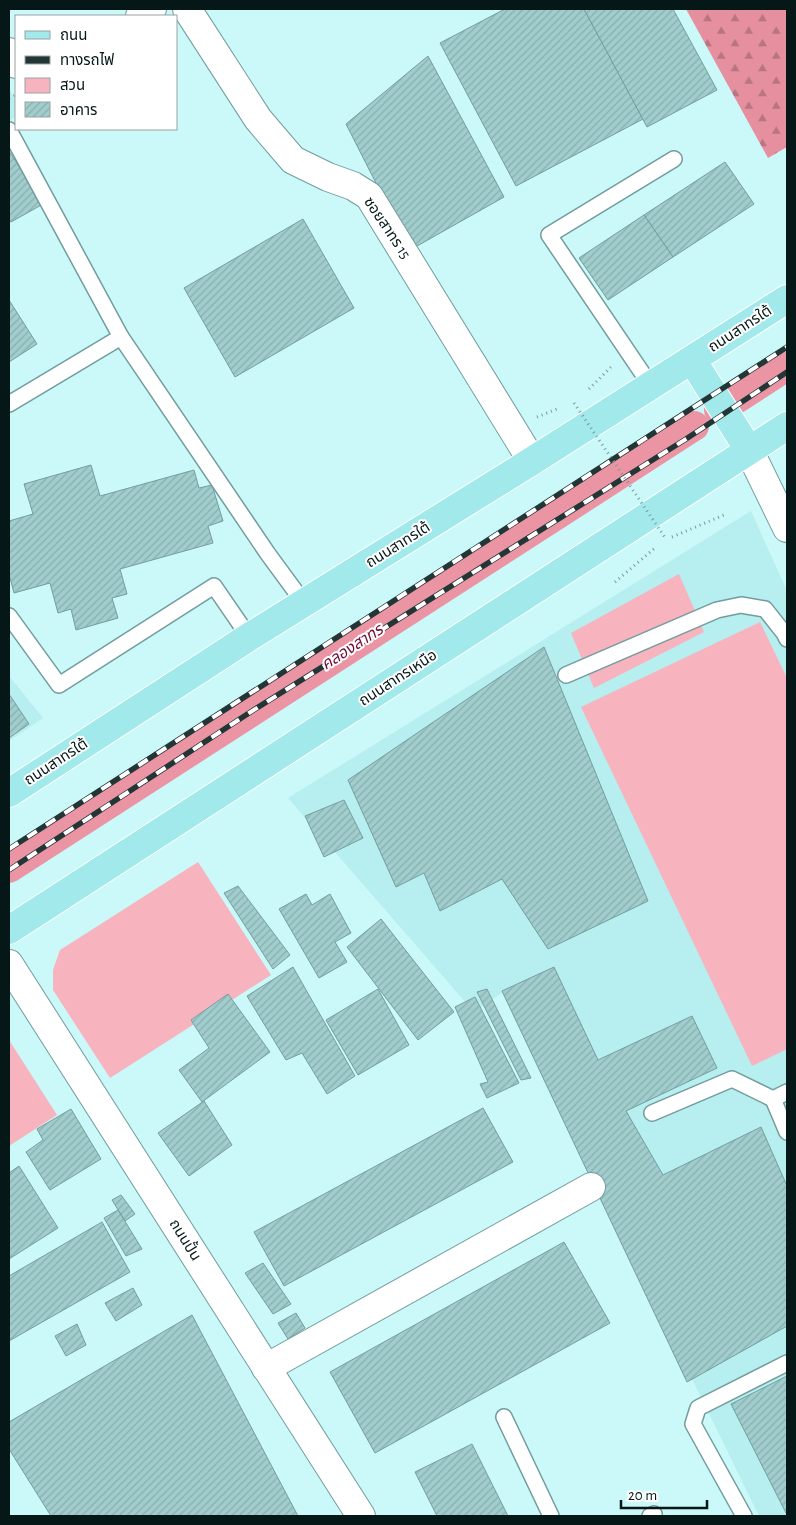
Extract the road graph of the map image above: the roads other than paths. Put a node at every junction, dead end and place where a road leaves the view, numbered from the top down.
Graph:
1 (187, 9) edge
2 (9, 130) edge
3 (674, 158) dead end
4 (787, 299) edge
5 (121, 337) junction
6 (699, 371) junction
7 (651, 386) junction
8 (9, 404) edge
9 (787, 426) edge
10 (744, 442) junction
11 (532, 461) junction
12 (787, 528) edge
13 (304, 603) junction
14 (9, 616) edge
15 (786, 634) edge
16 (249, 638) junction
17 (566, 675) dead end
18 (9, 792) edge
19 (9, 930) edge
20 (9, 964) edge
21 (787, 1092) edge
22 (773, 1099) junction
23 (652, 1113) dead end
24 (787, 1132) edge
25 (591, 1187) dead end
26 (787, 1363) edge
27 (266, 1368) junction
28 (504, 1417) dead end
29 (361, 1516) edge
30 (551, 1516) edge
31 (744, 1516) edge

1 - 11 street, ซอยสาทร 15
2 - 5 lane
3 - 7 lane
4 - 6 main road, ถนนสาทรใต้
5 - 8 lane
5 - 13 lane
6 - 7 main road, ถนนสาทรใต้
6 - 10 main road
7 - 11 main road, ถนนสาทรใต้
9 - 10 main road, ถนนสาทรเหนือ
10 - 12 street
10 - 19 main road, ถนนสาทรเหนือ
11 - 13 main road, ถนนสาทรใต้
13 - 16 main road, ถนนสาทรใต้
14 - 16 lane
15 - 17 lane
16 - 18 main road, ถนนสาทรใต้
20 - 27 street, ถนนปั้น
21 - 22 lane
22 - 23 lane
22 - 24 lane
25 - 27 street
26 - 31 lane
27 - 29 street, ถนนปั้น
28 - 30 lane

